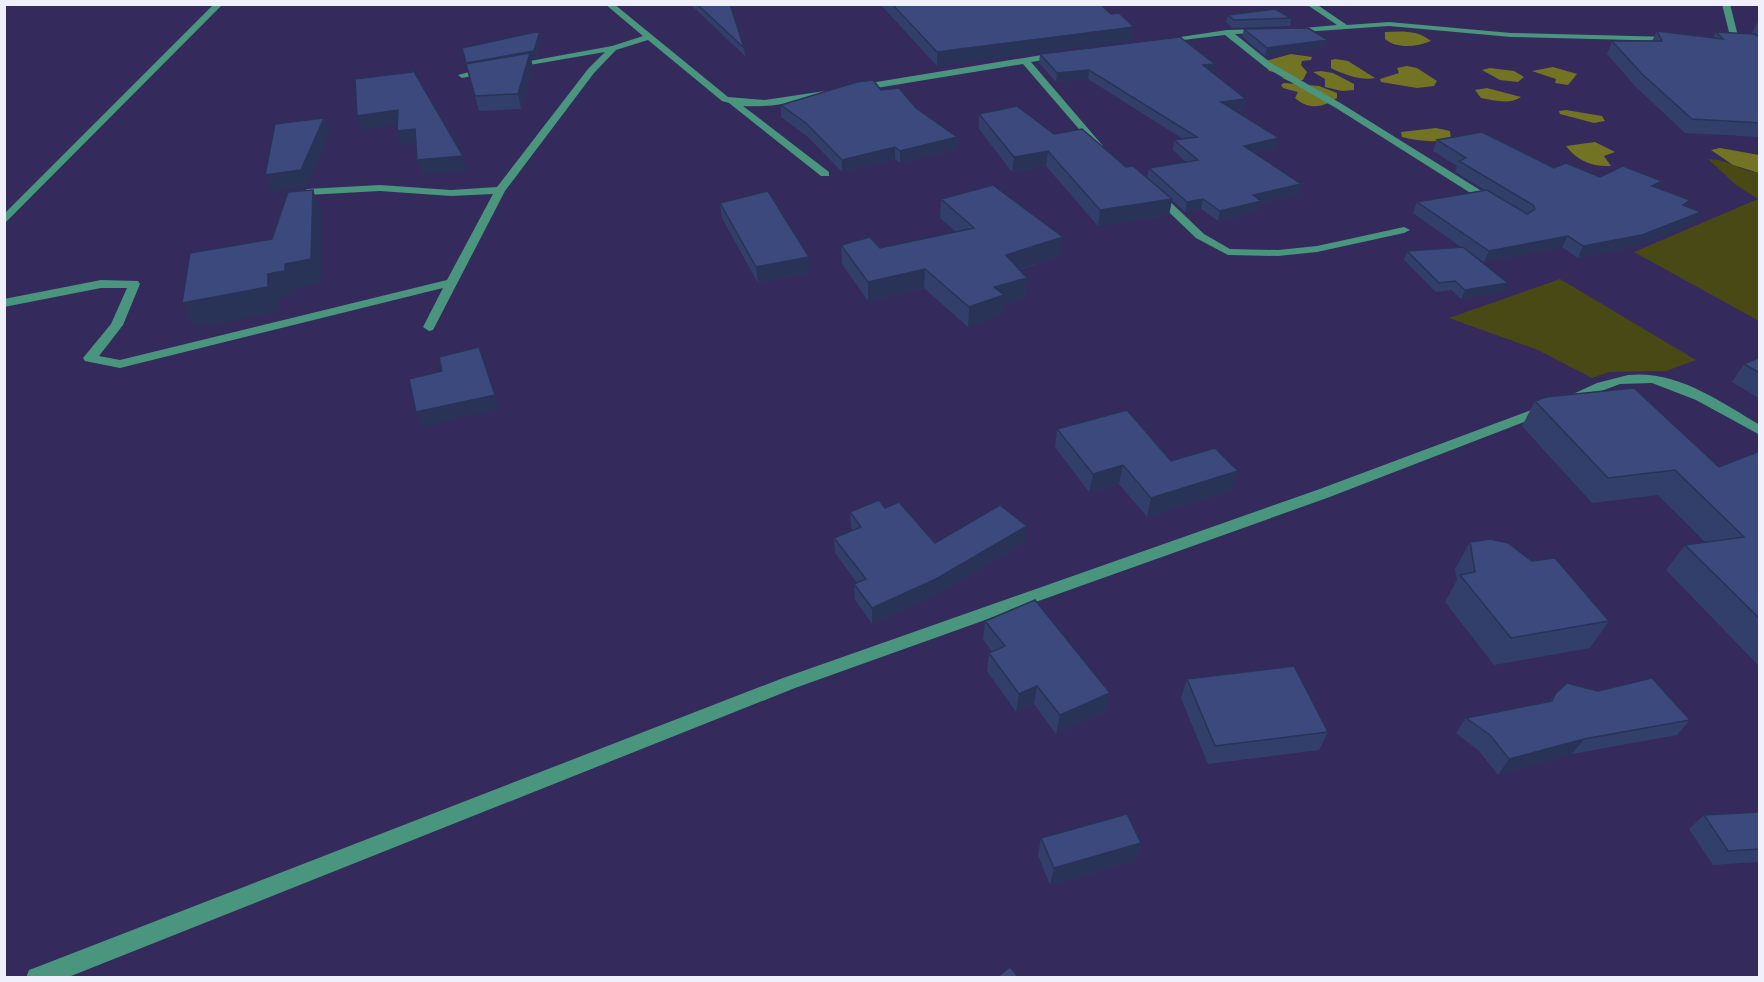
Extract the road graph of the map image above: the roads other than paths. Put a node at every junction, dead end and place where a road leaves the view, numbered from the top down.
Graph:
1 (219, 4) edge
2 (609, 4) edge
3 (1310, 4) edge
4 (1726, 4) edge
5 (1345, 27) junction
6 (1271, 31) edge
7 (1282, 31) edge
8 (1227, 32) junction
9 (649, 37) junction
10 (1724, 38) edge
11 (1734, 38) junction
12 (1682, 39) edge
13 (1149, 42) edge
14 (613, 48) junction
15 (1760, 49) edge
16 (1069, 54) edge
17 (1024, 60) junction
18 (462, 75) dead end
19 (733, 102) junction
20 (1105, 154) edge
21 (825, 174) dead end
22 (1149, 188) edge
23 (500, 190) junction
24 (307, 192) edge
25 (1504, 210) edge
26 (4, 222) edge
27 (1404, 230) dead end
28 (450, 284) junction
29 (4, 303) edge
30 (429, 327) dead end
31 (1760, 431) edge
32 (37, 978) edge

1 - 26 street
2 - 9 street
3 - 5 street
4 - 11 street
5 - 7 street
5 - 12 street
6 - 8 street
8 - 13 street
8 - 25 street
9 - 14 street
9 - 19 street
10 - 11 street
11 - 15 street
14 - 18 street
14 - 23 street
16 - 17 street
17 - 19 street
17 - 20 street
19 - 21 street
22 - 27 street
23 - 24 street
23 - 28 street
28 - 29 street
28 - 30 street
31 - 32 street

